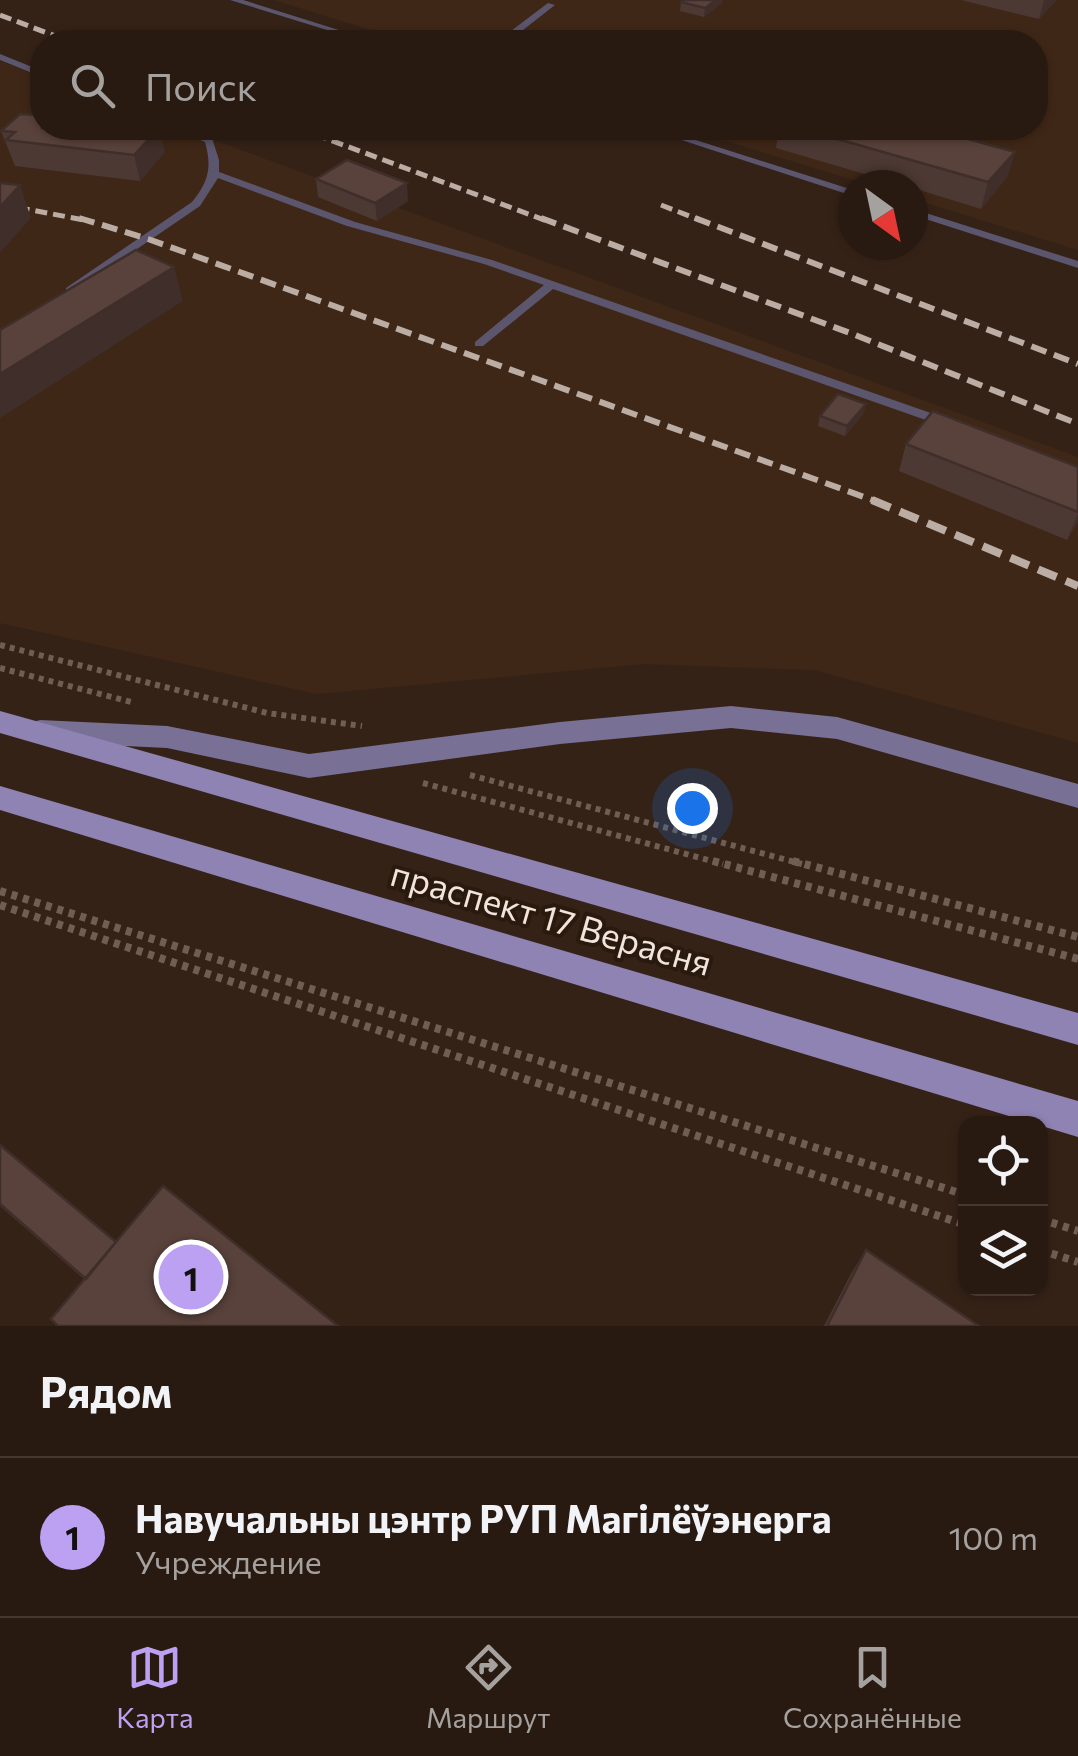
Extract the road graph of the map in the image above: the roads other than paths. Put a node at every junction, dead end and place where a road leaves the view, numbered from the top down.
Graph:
1 (234, 0) edge
2 (551, 5) dead end
3 (333, 30) edge
4 (518, 30) edge
5 (0, 57) edge
6 (30, 69) edge
7 (209, 140) edge
8 (687, 140) edge
9 (214, 174) junction
10 (838, 188) edge
11 (928, 217) edge
12 (1078, 265) edge
13 (552, 284) junction
14 (66, 292) edge
15 (479, 344) dead end
16 (952, 425) edge
17 (0, 722) edge
18 (31, 730) junction
19 (1078, 796) edge
20 (0, 798) edge
21 (1078, 1029) edge
22 (1078, 1119) edge

1 - 3 lane
2 - 4 lane
5 - 6 lane
7 - 9 lane
8 - 10 lane
9 - 13 lane
9 - 14 lane
11 - 12 lane
13 - 15 lane
13 - 16 lane
17 - 18 main road, праспект 17 Верасня
18 - 19 main road
18 - 21 main road, праспект 17 Верасня
20 - 22 main road, праспект 17 Верасня

